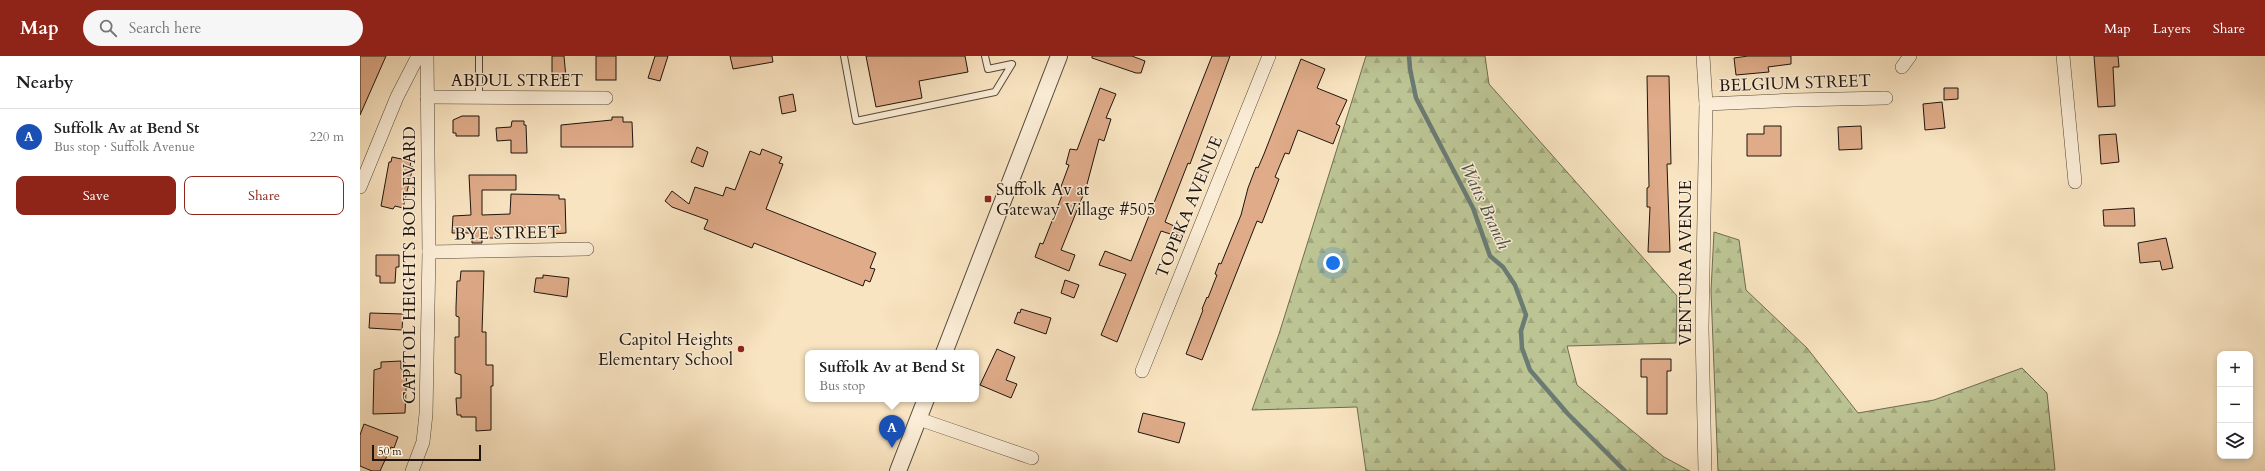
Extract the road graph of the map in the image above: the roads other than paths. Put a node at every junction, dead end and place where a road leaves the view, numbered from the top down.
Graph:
1 (418, 56) edge
2 (427, 56) edge
3 (479, 56) edge
4 (844, 56) edge
5 (985, 56) edge
6 (1059, 56) edge
7 (1269, 56) edge
8 (1703, 56) edge
9 (1910, 56) edge
10 (2063, 56) edge
11 (1902, 67) dead end
12 (427, 97) junction
13 (479, 97) junction
14 (606, 98) dead end
15 (1886, 98) dead end
16 (1706, 104) junction
17 (2075, 182) dead end
18 (360, 187) edge
19 (587, 249) dead end
20 (429, 252) junction
21 (945, 350) edge
22 (1142, 371) dead end
23 (925, 402) edge
24 (919, 418) junction
25 (1032, 458) dead end
26 (412, 471) edge
27 (898, 471) edge
28 (1705, 471) edge

1 - 18 street
2 - 12 street, CAPITOL HEIGHTS BOULEVARD
3 - 13 lane
4 - 5 lane
6 - 21 street
7 - 22 street, TOPEKA AVENUE
8 - 16 street, VENTURA AVENUE
9 - 11 street
10 - 17 street
12 - 13 street, ABDUL STREET
12 - 20 street, CAPITOL HEIGHTS BOULEVARD
13 - 14 street, ABDUL STREET
15 - 16 street, BELGIUM STREET
16 - 28 street, VENTURA AVENUE
19 - 20 street, BYE STREET
20 - 26 street, CAPITOL HEIGHTS BOULEVARD
23 - 24 street
24 - 25 street
24 - 27 street

